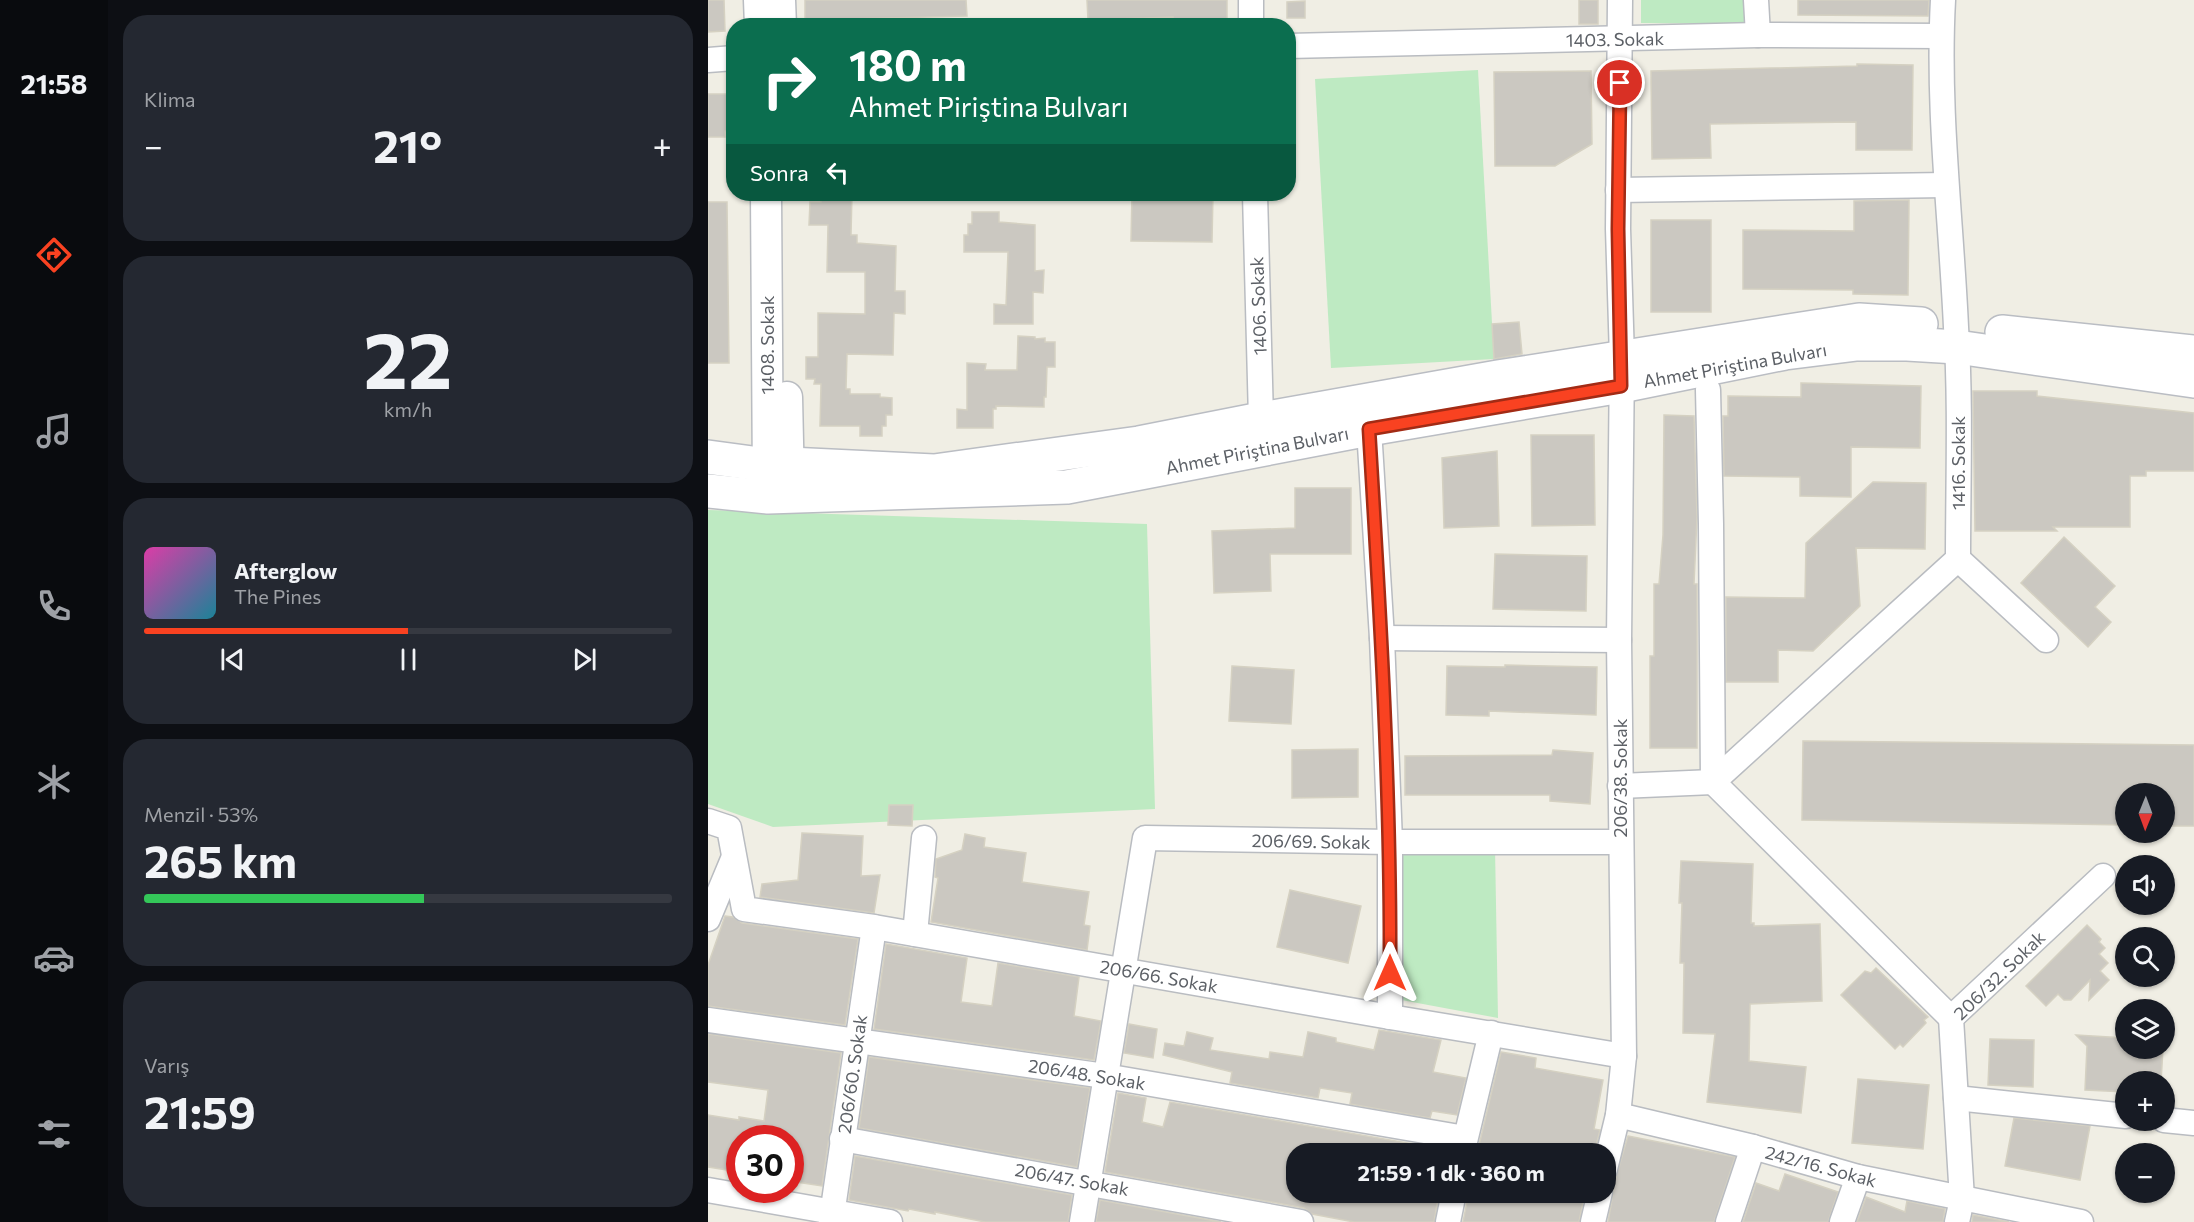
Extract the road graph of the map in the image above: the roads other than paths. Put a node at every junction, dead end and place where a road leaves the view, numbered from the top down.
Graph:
1 (759, 0) edge
2 (780, 0) edge
3 (1251, 0) edge
4 (1620, 0) edge
5 (1756, 0) edge
6 (1943, 0) edge
7 (760, 18) edge
8 (781, 18) edge
9 (1251, 18) edge
10 (1758, 35) junction
11 (1941, 36) junction
12 (1621, 40) junction
13 (1296, 46) edge
14 (726, 59) edge
15 (708, 60) edge
16 (1946, 185) junction
17 (1618, 190) junction
18 (766, 201) edge
19 (783, 201) edge
20 (1255, 201) edge
21 (1957, 337) junction
22 (2194, 352) edge
23 (1621, 372) junction
24 (2194, 381) edge
25 (1707, 390) dead end
26 (1261, 419) junction
27 (1369, 429) junction
28 (708, 457) edge
29 (778, 465) junction
30 (708, 491) edge
31 (779, 497) junction
32 (1958, 560) junction
33 (1382, 638) junction
34 (1619, 640) junction
35 (2046, 640) dead end
36 (1713, 782) junction
37 (1620, 786) junction
38 (708, 820) edge
39 (924, 838) dead end
40 (1390, 842) junction
41 (1620, 843) junction
42 (733, 859) junction
43 (2103, 876) dead end
44 (708, 919) edge
45 (874, 927) junction
46 (915, 934) junction
47 (1124, 970) junction
48 (1390, 1017) junction
49 (1951, 1018) junction
50 (708, 1020) edge
51 (1491, 1033) junction
52 (856, 1041) junction
53 (1623, 1056) junction
54 (1105, 1076) junction
55 (1956, 1098) junction
56 (1618, 1115) junction
57 (2115, 1115) edge
58 (2175, 1121) edge
59 (2194, 1123) edge
60 (842, 1139) junction
61 (1449, 1143) edge
62 (1465, 1143) edge
63 (1611, 1143) edge
64 (1753, 1148) junction
65 (1858, 1177) junction
66 (1088, 1182) junction
67 (708, 1190) edge
68 (1962, 1199) junction
69 (1452, 1203) edge
70 (1597, 1203) edge
71 (831, 1217) edge
72 (2024, 1217) edge
73 (890, 1222) edge
74 (1082, 1222) edge
75 (1301, 1222) edge
76 (1448, 1222) edge
77 (1593, 1222) edge
78 (1728, 1222) edge
79 (1842, 1222) edge
80 (1957, 1222) edge
81 (2080, 1222) edge

1 - 7 street
2 - 8 street
3 - 9 street
4 - 12 street, 206/38. Sokak
5 - 10 street
6 - 11 street, 1416. Sokak
10 - 11 street, 1403. Sokak
10 - 12 street, 1403. Sokak
11 - 16 street, 1416. Sokak
12 - 13 street, 1403. Sokak
12 - 17 street, 206/38. Sokak
14 - 15 street
16 - 17 street
16 - 21 street, 1416. Sokak
17 - 23 street, 206/38. Sokak
18 - 29 street, 1408. Sokak
19 - 29 street, 1408. Sokak
20 - 26 street, 1406. Sokak
21 - 22 main road, Ahmet Piriştina Bulvarı
21 - 23 main road, Ahmet Piriştina Bulvarı
21 - 24 main road, Ahmet Piriştina Bulvarı
21 - 32 street, 1416. Sokak
23 - 26 main road, Ahmet Piriştina Bulvarı
23 - 27 main road, Ahmet Piriştina Bulvarı
23 - 34 street, 206/38. Sokak
25 - 36 street
26 - 29 main road, Ahmet Piriştina Bulvarı
27 - 31 main road, Ahmet Piriştina Bulvarı
27 - 33 street
28 - 29 main road, Ahmet Piriştina Bulvarı
29 - 31 street, 1408. Sokak
30 - 31 main road, Ahmet Piriştina Bulvarı
32 - 35 street
32 - 36 street
33 - 34 street
33 - 40 street
34 - 37 street, 206/38. Sokak
36 - 37 street
36 - 49 street
37 - 41 street, 206/38. Sokak
38 - 42 street
39 - 46 street
40 - 41 street, 206/69. Sokak
40 - 47 street, 206/69. Sokak
40 - 48 street
41 - 53 street, 206/38. Sokak
42 - 44 street
42 - 45 street, 206/66. Sokak
43 - 49 street, 206/32. Sokak
45 - 46 street, 206/66. Sokak
45 - 52 street, 206/60. Sokak
46 - 47 street, 206/66. Sokak
47 - 48 street, 206/66. Sokak
47 - 54 street
48 - 51 street, 206/66. Sokak
49 - 55 street, 206/32. Sokak
50 - 52 street, 206/48. Sokak
51 - 53 street, 206/66. Sokak
51 - 62 street
52 - 54 street, 206/48. Sokak
52 - 60 street, 206/60. Sokak
53 - 56 street, 206/38. Sokak
54 - 61 street, 206/48. Sokak
54 - 66 street
55 - 57 street
55 - 68 street, 206/32. Sokak
56 - 63 street, 206/38. Sokak
56 - 64 street, 242/16. Sokak
58 - 59 street
60 - 66 street, 206/47. Sokak
60 - 71 street, 206/60. Sokak
64 - 65 street, 242/16. Sokak
64 - 78 street
65 - 68 street, 242/16. Sokak
65 - 79 street
66 - 74 street
66 - 75 street, 206/47. Sokak
67 - 71 street
68 - 72 street, 242/16. Sokak
68 - 80 street, 206/32. Sokak
69 - 76 street
70 - 77 street
71 - 73 street
72 - 81 street, 242/16. Sokak

